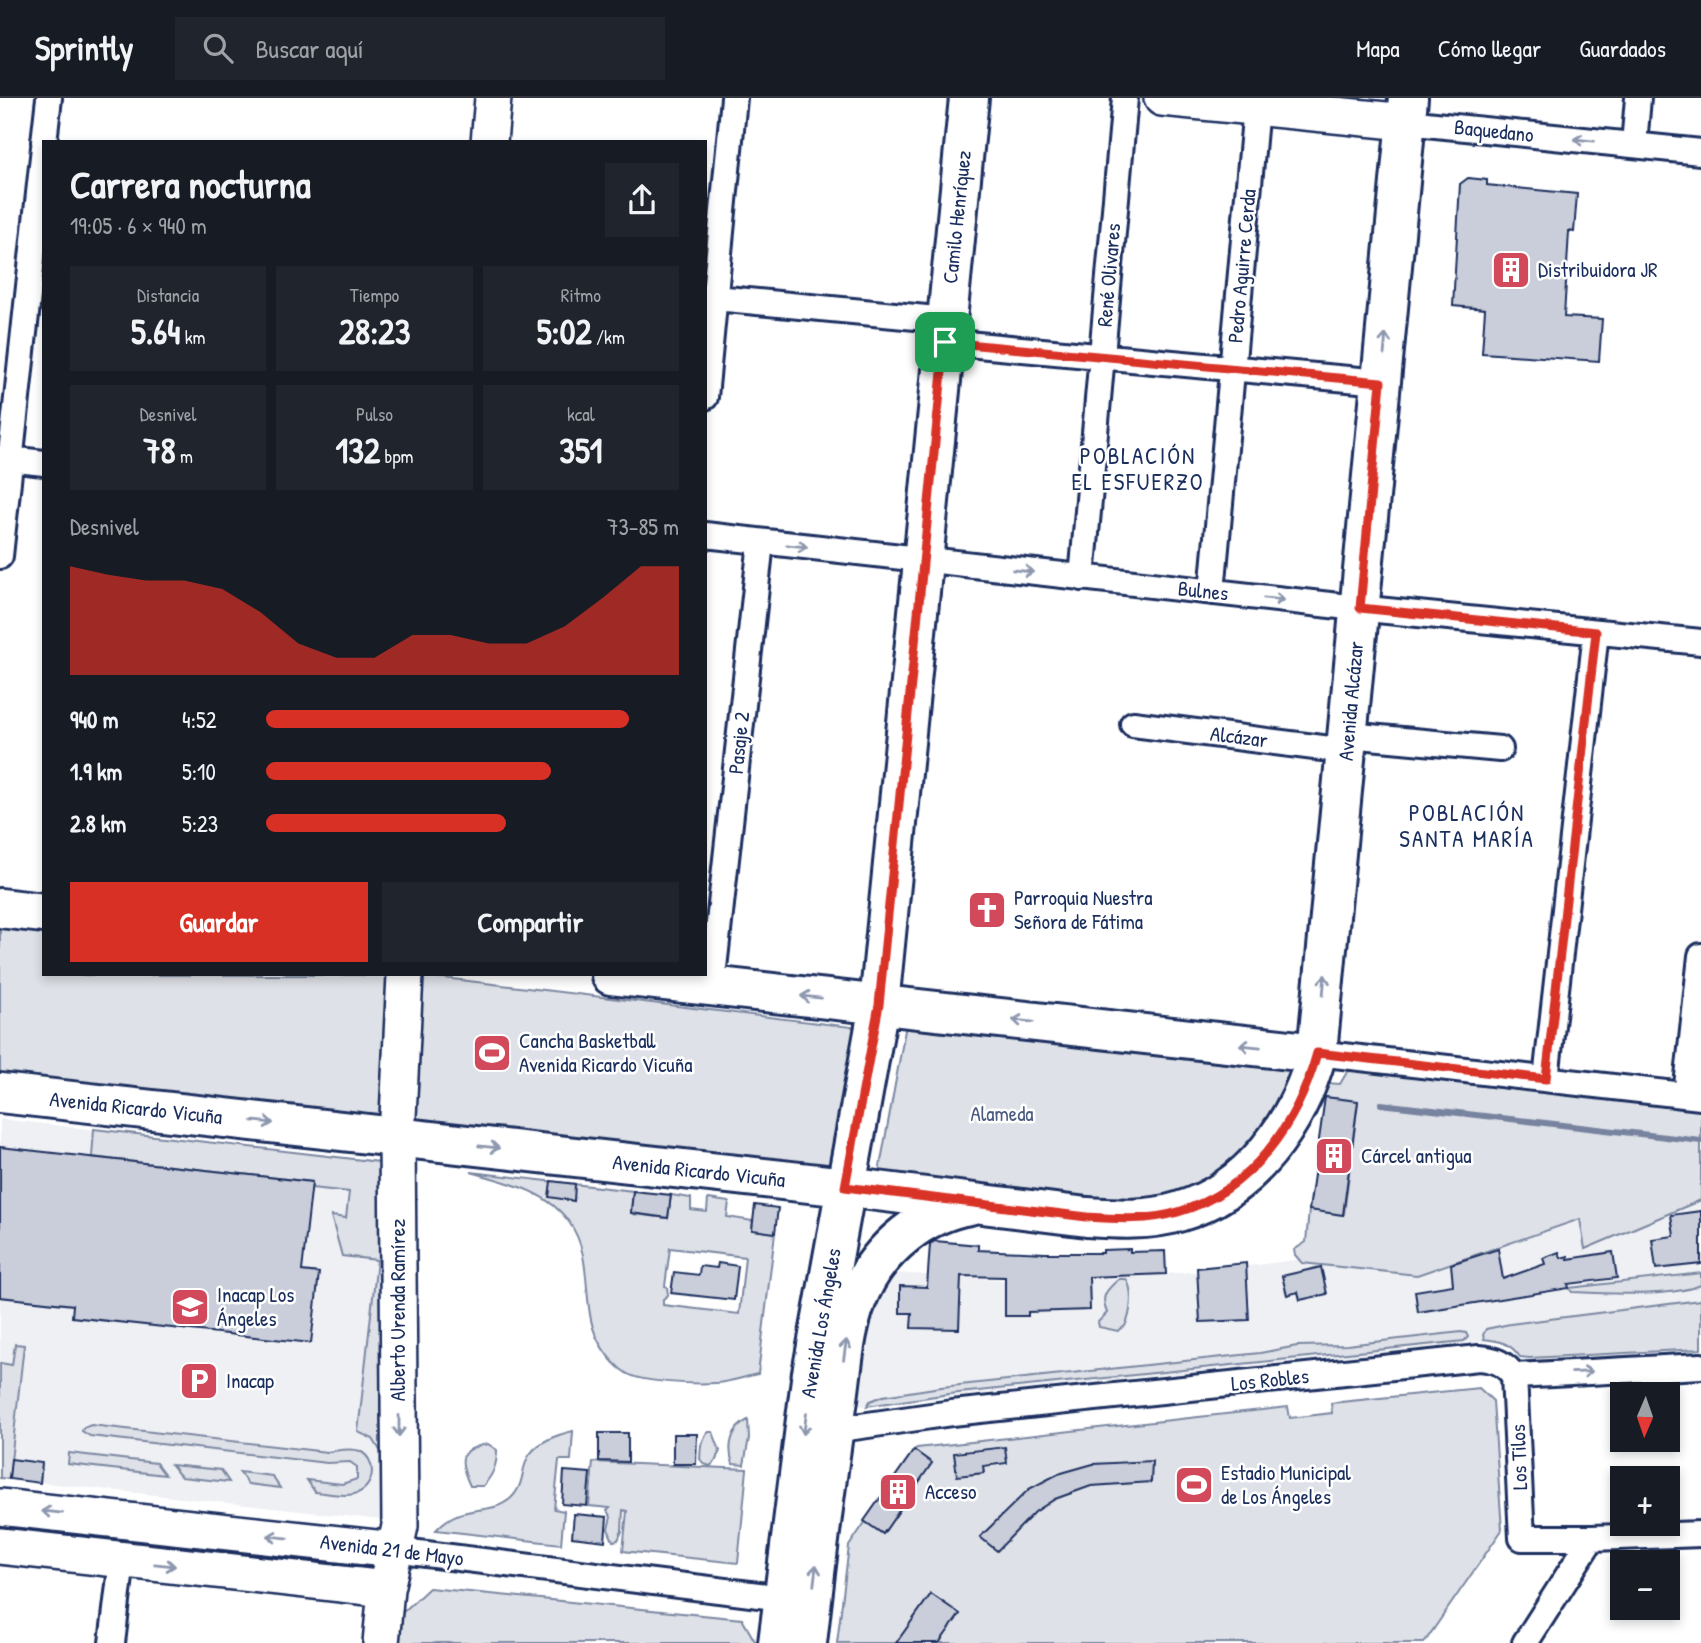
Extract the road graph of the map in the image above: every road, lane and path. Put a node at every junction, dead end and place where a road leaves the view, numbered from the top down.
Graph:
1 (49, 98) edge
2 (493, 98) edge
3 (734, 98) edge
4 (969, 98) edge
5 (1125, 98) edge
6 (1161, 98) edge
7 (1637, 98) edge
8 (1256, 107) junction
9 (1407, 110) edge
10 (44, 140) edge
11 (489, 140) edge
12 (1634, 145) junction
13 (1701, 152) edge
14 (42, 163) edge
15 (710, 297) edge
16 (946, 331) junction
17 (1102, 356) junction
18 (707, 357) edge
19 (1233, 368) junction
20 (1381, 382) junction
21 (5, 459) edge
22 (42, 463) edge
23 (707, 535) edge
24 (761, 542) junction
25 (0, 556) edge
26 (923, 560) junction
27 (1082, 578) junction
28 (1212, 592) junction
29 (1360, 608) junction
30 (1596, 632) junction
31 (1701, 642) edge
32 (1133, 723) dead end
33 (1347, 743) junction
34 (1500, 749) dead end
35 (0, 908) edge
36 (42, 913) edge
37 (1701, 956) edge
38 (405, 976) edge
39 (620, 976) edge
40 (712, 986) junction
41 (879, 1005) junction
42 (1317, 1053) junction
43 (1546, 1079) junction
44 (0, 1093) edge
45 (1693, 1096) edge
46 (397, 1137) junction
47 (845, 1187) junction
48 (973, 1204) junction
49 (1701, 1366) edge
50 (1514, 1376) junction
51 (833, 1430) junction
52 (0, 1507) edge
53 (1701, 1534) edge
54 (1592, 1538) junction
55 (318, 1542) junction
56 (0, 1546) edge
57 (394, 1550) junction
58 (122, 1560) junction
59 (313, 1581) junction
60 (386, 1589) junction
61 (783, 1598) junction
62 (112, 1643) edge
63 (381, 1643) edge
64 (778, 1643) edge
65 (807, 1643) edge
66 (1525, 1643) edge

1 - 10 street
2 - 11 street
3 - 15 street
4 - 16 main road, Camilo Henríquez
5 - 17 street, René Olivares
6 - 8 street, Baquedano
7 - 12 street
8 - 9 street, Baquedano
8 - 19 street, Pedro Aguirre Cerda
12 -> 9 street, Baquedano
20 -> 9 main road, Avenida Alcázar
12 - 13 street, Baquedano
14 - 21 street
15 - 16 street
15 - 18 street
16 - 17 street
16 - 26 main road, Camilo Henríquez
17 - 19 street
17 - 27 street, René Olivares
19 - 20 street
19 - 28 street, Pedro Aguirre Cerda
20 - 29 main road, Avenida Alcázar
21 - 22 street
21 - 25 street
23 - 24 street, Bulnes
24 -> 26 street, Bulnes
24 - 40 street, Pasaje 2
26 -> 27 street, Bulnes
26 - 41 main road, Camilo Henríquez
27 - 28 street, Bulnes
28 -> 29 street, Bulnes
29 - 30 street, Bulnes
29 - 33 main road, Avenida Alcázar
30 - 31 street, Bulnes
30 - 43 street
32 - 33 street, Alcázar
33 - 34 street, Alcázar
42 -> 33 main road, Avenida Alcázar
35 - 36 main road
37 - 45 street
38 - 46 street, Alberto Urenda Ramírez
39 - 40 main road
41 -> 40 main road
42 -> 41 main road
41 - 47 main road, Avenida Los Ángeles
42 - 43 street
42 - 48 main road, Avenida Ricardo Vicuña
43 - 45 street
44 -> 46 main road, Avenida Ricardo Vicuña
46 -> 47 main road, Avenida Ricardo Vicuña
46 -> 57 street, Alberto Urenda Ramírez
47 - 48 main road, Avenida Ricardo Vicuña
47 -> 61 main road, Avenida Los Ángeles
51 -> 48 main road, Avenida Los Ángeles
50 -> 49 street
50 - 51 street, Los Robles
50 - 54 street, Los Tilos
65 -> 51 main road, Avenida Los Ángeles
55 -> 52 street, Avenida 21 de Mayo
53 - 54 street
54 - 66 street
55 - 57 street, Avenida 21 de Mayo
55 - 59 street
56 - 58 street, Avenida 21 de Mayo
57 - 60 street, Alberto Urenda Ramírez
57 - 61 street, Avenida 21 de Mayo
58 -> 59 street, Avenida 21 de Mayo
58 - 62 street
59 - 60 street, Avenida 21 de Mayo
60 - 63 street, Alberto Urenda Ramírez
61 - 64 main road, Avenida Los Ángeles

